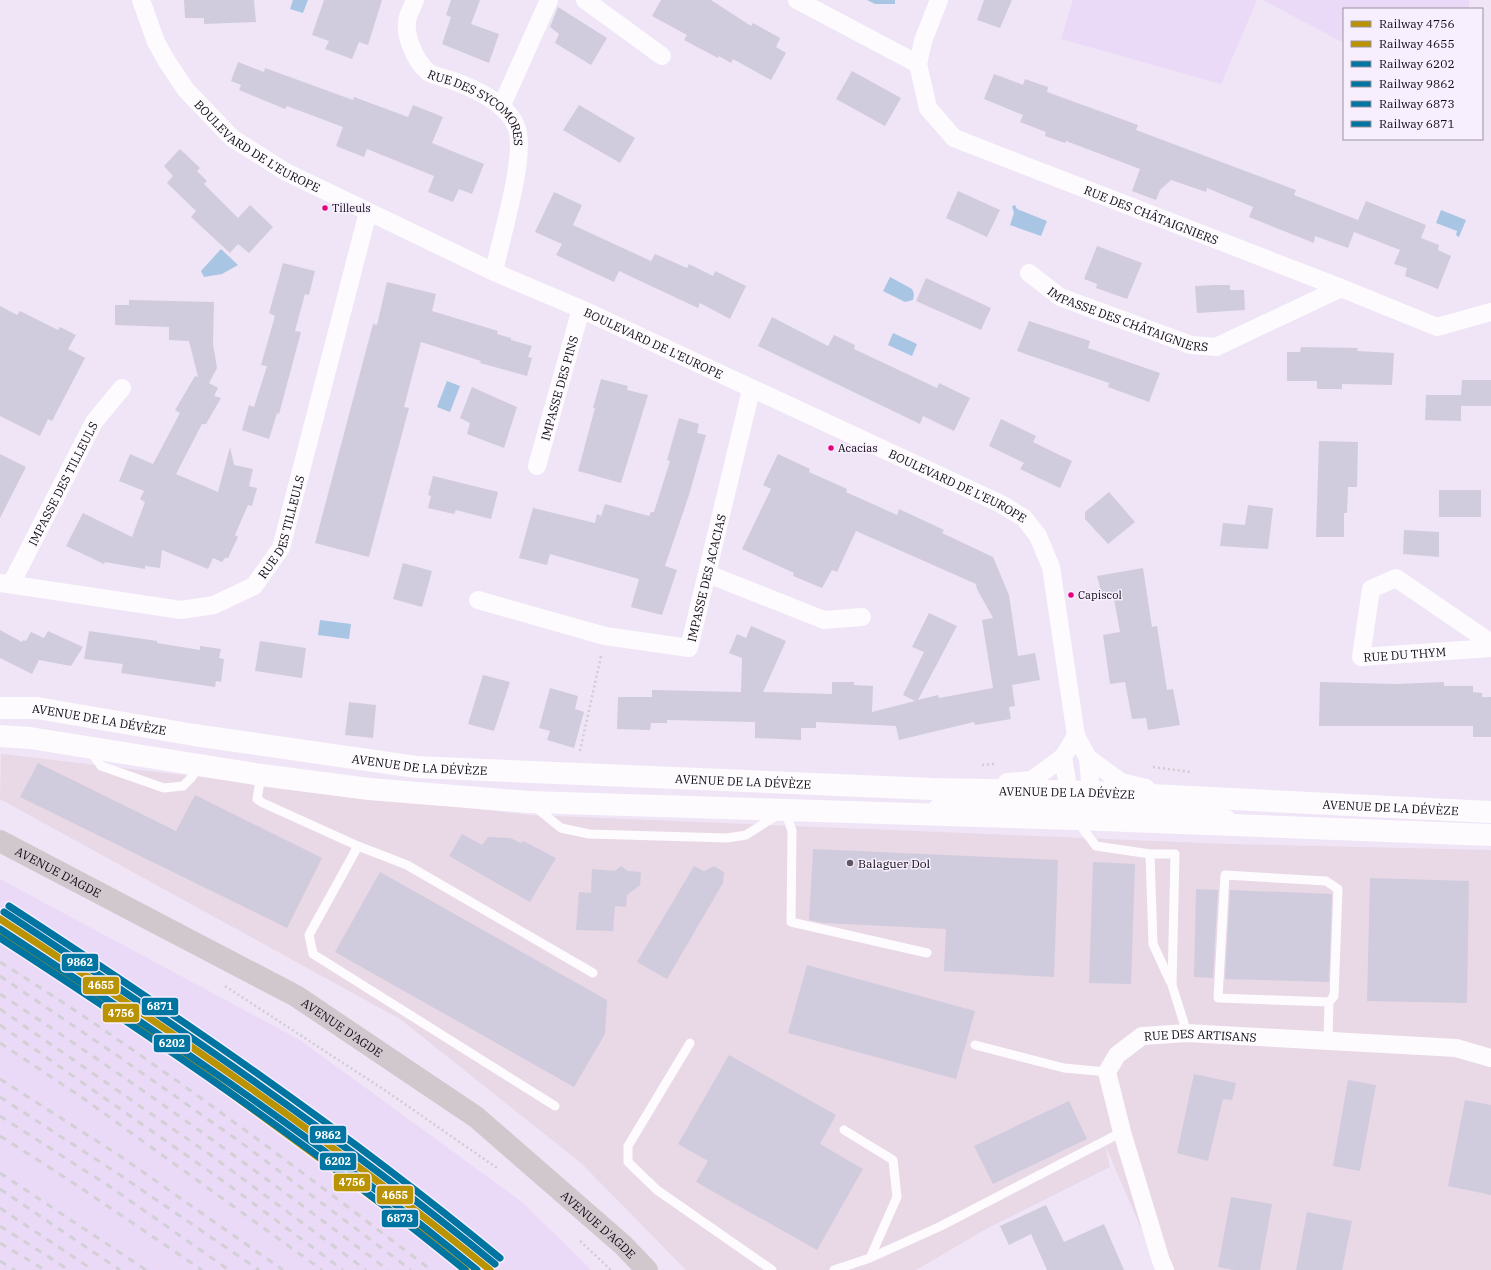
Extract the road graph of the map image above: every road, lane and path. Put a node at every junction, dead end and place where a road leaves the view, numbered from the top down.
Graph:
1 (141, 0) edge
2 (415, 0) edge
3 (549, 0) edge
4 (585, 0) edge
5 (797, 0) edge
6 (939, 0) edge
7 (662, 56) dead end
8 (918, 64) junction
9 (501, 107) junction
10 (368, 212) junction
11 (494, 272) junction
12 (1029, 273) dead end
13 (1341, 288) junction
14 (581, 309) junction
15 (1491, 312) edge
16 (122, 388) dead end
17 (751, 390) junction
18 (537, 466) dead end
19 (708, 574) junction
20 (5, 584) edge
21 (478, 600) dead end
22 (862, 616) dead end
23 (605, 636) junction
24 (1491, 643) edge
25 (1491, 648) edge
26 (0, 708) edge
27 (0, 736) edge
28 (1076, 736) junction
29 (1063, 757) junction
30 (1088, 758) junction
31 (261, 775) junction
32 (576, 775) junction
33 (932, 789) junction
34 (1174, 796) junction
35 (529, 802) junction
36 (1079, 802) junction
37 (785, 810) junction
38 (1491, 812) edge
39 (1491, 835) edge
40 (0, 841) edge
41 (358, 846) junction
42 (1150, 854) junction
43 (927, 953) dead end
44 (593, 973) dead end
45 (219, 982) dead end
46 (1172, 985) junction
47 (1329, 1002) junction
48 (1187, 1033) junction
49 (1328, 1041) junction
50 (690, 1043) dead end
51 (975, 1045) dead end
52 (1491, 1058) edge
53 (1107, 1072) junction
54 (555, 1106) dead end
55 (844, 1130) dead end
56 (1122, 1132) junction
57 (500, 1170) dead end
58 (577, 1237) dead end
59 (870, 1258) junction
60 (611, 1270) edge
61 (647, 1270) edge
62 (772, 1270) edge
63 (834, 1270) edge
64 (1165, 1270) edge

1 - 10 street, BOULEVARD DE L'EUROPE
2 - 9 street, RUE DES SYCOMORES
3 - 9 street
4 - 7 street
5 - 8 street
6 - 8 street, RUE DES CHÂTAIGNIERS
8 - 13 street, RUE DES CHÂTAIGNIERS
9 - 11 street, RUE DES SYCOMORES
10 - 11 street, BOULEVARD DE L'EUROPE
10 - 20 street, RUE DES TILLEULS
11 - 14 street, BOULEVARD DE L'EUROPE
12 - 13 street, IMPASSE DES CHÂTAIGNIERS
13 - 15 street, RUE DES CHÂTAIGNIERS
14 - 17 street, BOULEVARD DE L'EUROPE
14 - 18 street, IMPASSE DES PINS
16 - 20 street, IMPASSE DES TILLEULS
17 - 19 street, IMPASSE DES ACACIAS
17 - 28 street, BOULEVARD DE L'EUROPE
19 - 22 street
19 - 23 street, IMPASSE DES ACACIAS
21 - 23 street, IMPASSE DES ACACIAS
23 - 32 path
24 - 25 street, RUE DU THYM
26 - 32 main road, AVENUE DE LA DÉVÈZE
27 - 31 main road, AVENUE DE LA DÉVÈZE
28 - 29 street
28 - 30 street, BOULEVARD DE L'EUROPE
29 - 33 street
29 - 36 street
30 - 34 street, BOULEVARD DE L'EUROPE
30 - 36 street, BOULEVARD DE L'EUROPE
31 - 35 main road, AVENUE DE LA DÉVÈZE
31 - 41 lane
32 - 33 main road, AVENUE DE LA DÉVÈZE
33 - 36 main road, AVENUE DE LA DÉVÈZE
34 - 36 main road, AVENUE DE LA DÉVÈZE
34 - 38 main road, AVENUE DE LA DÉVÈZE
35 - 37 main road, AVENUE DE LA DÉVÈZE
35 - 37 lane
36 - 37 main road, AVENUE DE LA DÉVÈZE
36 - 39 main road, AVENUE DE LA DÉVÈZE
36 - 42 lane
37 - 43 lane
40 - 61 main road, AVENUE D'AGDE
41 - 44 lane
41 - 54 lane
42 - 46 lane
42 - 46 lane
45 - 57 path
46 - 48 lane
47 - 47 lane
47 - 49 lane
48 - 49 street, RUE DES ARTISANS
48 - 53 street, RUE DES ARTISANS
49 - 52 street, RUE DES ARTISANS
50 - 62 lane
51 - 53 lane
53 - 56 street
55 - 59 lane
56 - 59 lane
56 - 64 street
58 - 60 path
59 - 63 lane

